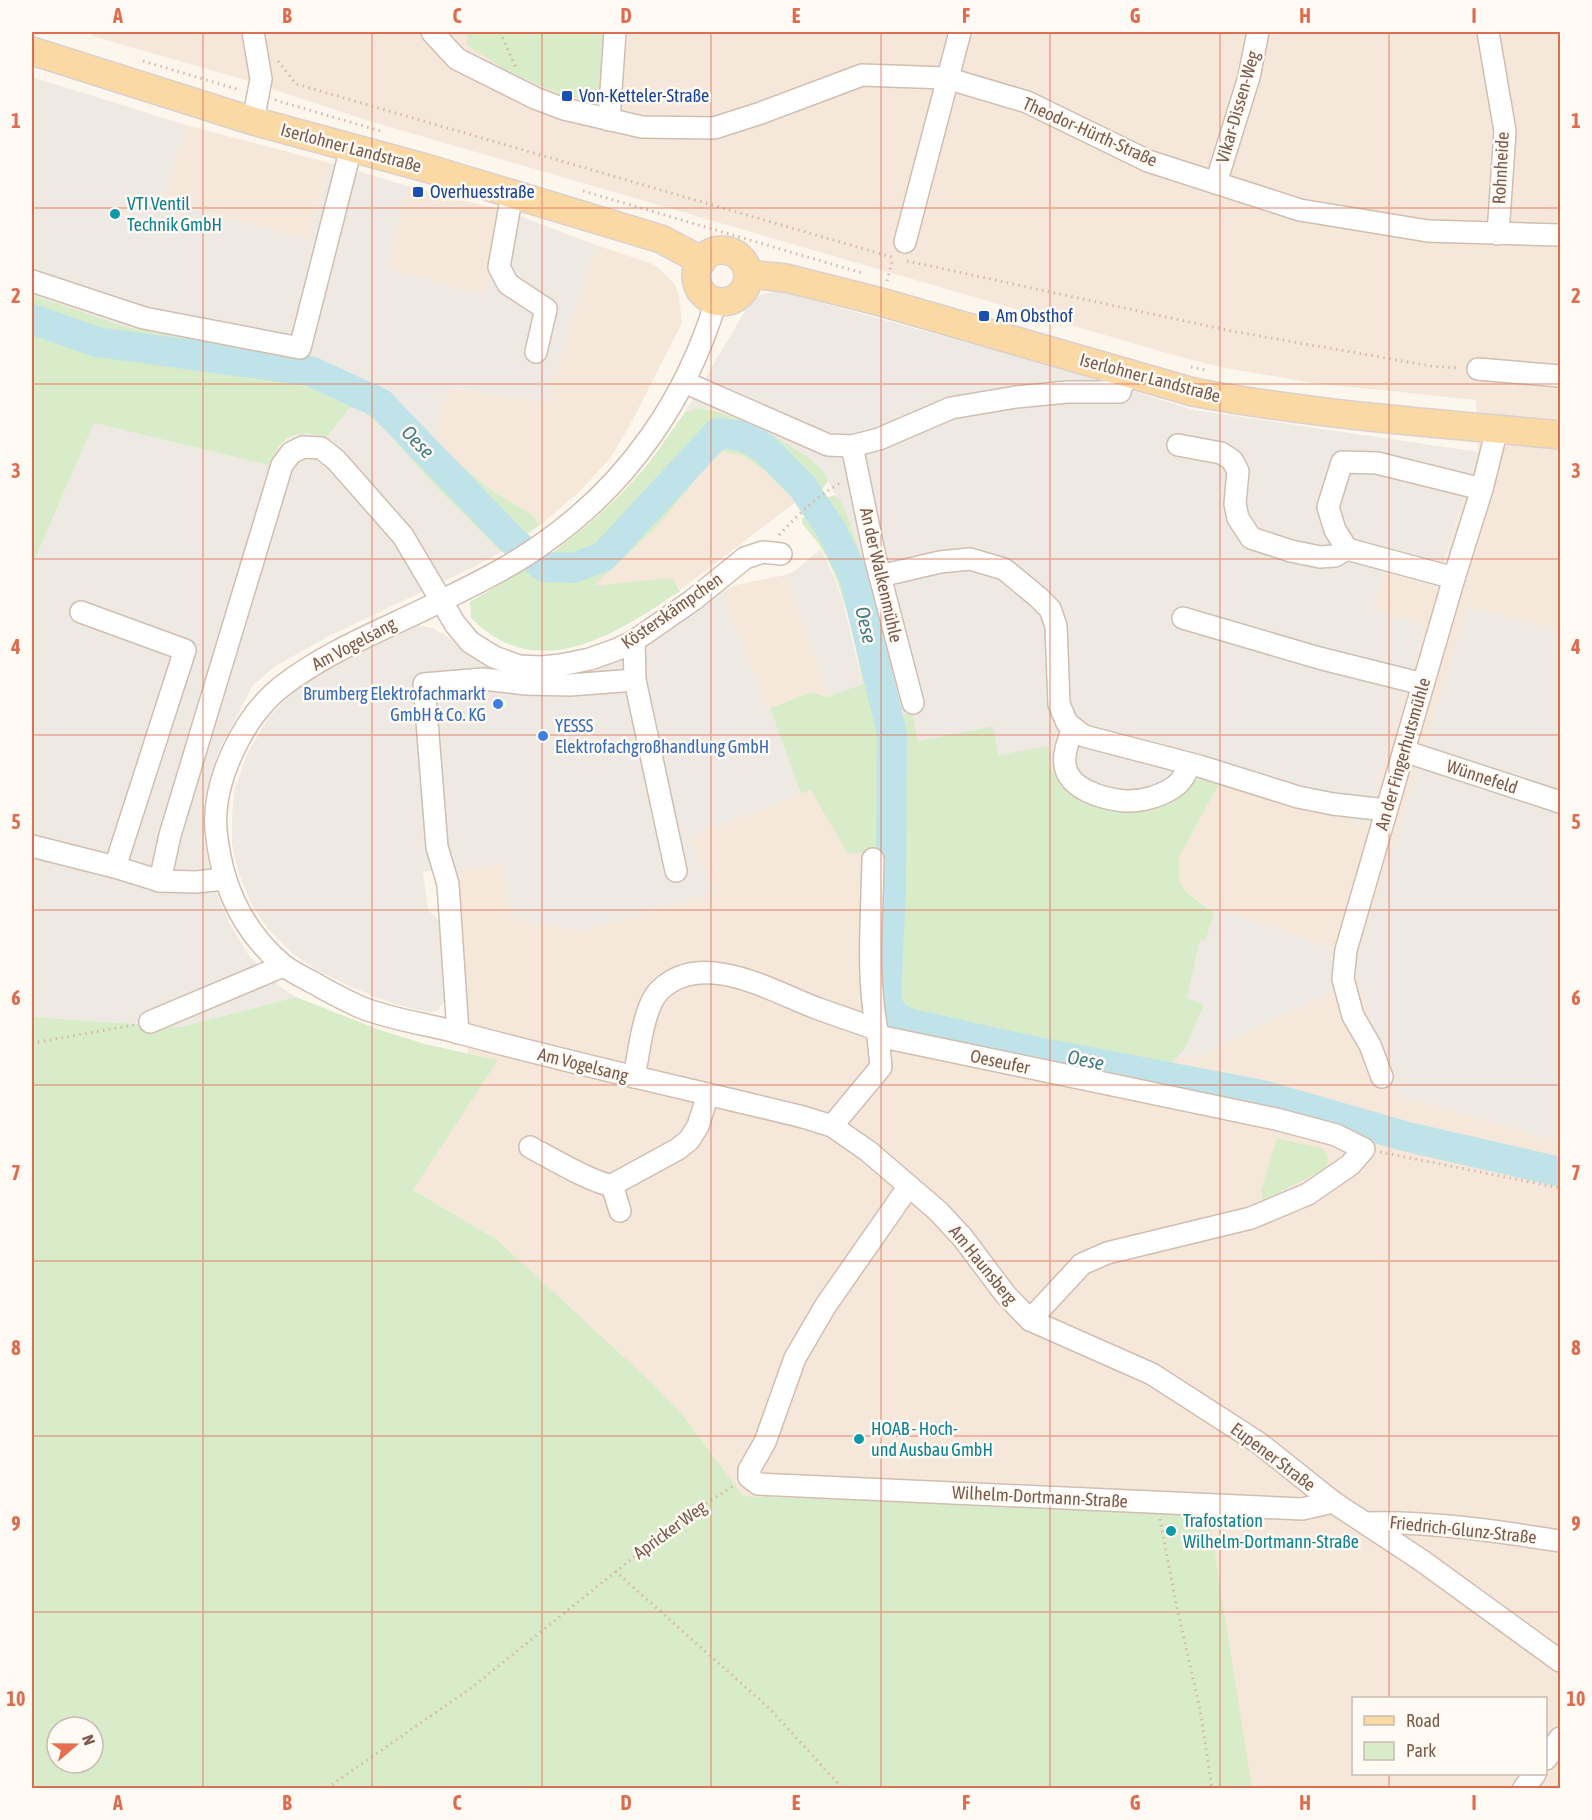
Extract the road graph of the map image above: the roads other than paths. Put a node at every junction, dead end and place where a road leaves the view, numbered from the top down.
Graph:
1 (432, 32) edge
2 (615, 32) edge
3 (960, 32) edge
4 (1258, 32) edge
5 (1488, 32) edge
6 (254, 35) edge
7 (32, 51) edge
8 (946, 78) junction
9 (255, 108) junction
10 (609, 120) junction
11 (351, 148) junction
12 (1216, 183) junction
13 (512, 194) junction
14 (1498, 234) junction
15 (1560, 235) edge
16 (899, 250) road end
17 (702, 261) junction
18 (748, 274) junction
19 (32, 281) edge
20 (716, 301) junction
21 (536, 352) dead end
22 (1478, 369) road end
23 (1125, 373) junction
24 (1560, 376) edge
25 (684, 382) junction
26 (1497, 429) junction
27 (1560, 435) edge
28 (1178, 445) dead end
29 (852, 446) junction
30 (1482, 489) junction
31 (1347, 549) junction
32 (772, 553) road end
33 (880, 576) junction
34 (1454, 578) junction
35 (441, 601) junction
36 (81, 612) dead end
37 (1183, 618) dead end
38 (634, 641) junction
39 (635, 680) junction
40 (1423, 684) junction
41 (912, 703) dead end
42 (1073, 728) junction
43 (1404, 751) junction
44 (1190, 764) junction
45 (1560, 802) edge
46 (1386, 810) junction
47 (32, 846) edge
48 (873, 859) dead end
49 (115, 867) junction
50 (676, 871) dead end
51 (224, 879) junction
52 (160, 881) junction
53 (284, 966) junction
54 (150, 1022) road end
55 (458, 1033) junction
56 (877, 1033) junction
57 (634, 1077) junction
58 (1382, 1077) dead end
59 (708, 1094) junction
60 (832, 1126) junction
61 (530, 1148) dead end
62 (1364, 1149) joint
63 (612, 1185) junction
64 (909, 1186) junction
65 (620, 1211) dead end
66 (1030, 1320) junction
67 (1333, 1502) junction
68 (1366, 1522) junction
69 (1560, 1541) edge
70 (1560, 1661) edge
71 (1560, 1738) edge
72 (1547, 1756) edge
73 (1534, 1775) edge
74 (1524, 1788) edge

1 - 10 street, Theodor-Hürth-Straße
2 - 10 street
3 - 8 street
4 - 12 street, Vikar-Dissen-Weg
5 - 14 street, Rohnheide
6 - 9 street
7 - 9 main road, Iserlohner Landstraße
8 - 10 street, Theodor-Hürth-Straße
8 - 12 street, Theodor-Hürth-Straße
8 - 16 street
9 - 11 main road, Iserlohner Landstraße
11 - 13 main road, Iserlohner Landstraße
11 - 19 street
12 - 14 street, Theodor-Hürth-Straße
13 - 17 main road, Iserlohner Landstraße
13 - 21 street
14 - 15 street, Theodor-Hürth-Straße
17 - 18 main road
17 - 20 main road
18 - 20 main road
18 - 23 main road, Iserlohner Landstraße
20 - 25 street, Am Vogelsang
22 - 24 street
23 - 26 main road, Iserlohner Landstraße
23 - 29 street
25 - 29 street
25 - 35 street, Am Vogelsang
26 - 27 main road, Iserlohner Landstraße
26 - 30 street, An der Fingerhutsmühle
28 - 31 street
29 - 33 street, An der Walkenmühle
30 - 31 street
30 - 34 street, An der Fingerhutsmühle
31 - 34 street
32 - 38 street, Kösterskämpchen
33 - 41 street, An der Walkenmühle
33 - 42 street
34 - 40 street, An der Fingerhutsmühle
35 - 38 street, Kösterskämpchen
35 - 51 street, Am Vogelsang
35 - 52 street, Kösterskämpchen
36 - 49 street
37 - 40 street
38 - 39 street
39 - 50 street
39 - 55 street
40 - 43 street, An der Fingerhutsmühle
42 - 44 street
42 - 44 street
43 - 45 street, Wünnefeld
43 - 46 street, An der Fingerhutsmühle
44 - 46 street
46 - 58 street, An der Fingerhutsmühle
47 - 49 street
48 - 56 street
49 - 52 street
51 - 52 street
51 - 53 street, Am Vogelsang
53 - 54 street
53 - 55 street, Am Vogelsang
55 - 57 street, Am Vogelsang
56 - 57 street, Oeseufer
56 - 60 street
56 - 62 street, Oeseufer
57 - 59 street, Am Vogelsang
59 - 60 street, Am Vogelsang
59 - 63 street
60 - 64 street, Am Haunsberg
61 - 63 street
62 - 66 street, Am Haunsberg
63 - 65 street
64 - 66 street, Am Haunsberg
64 - 67 street, Wilhelm-Dortmann-Straße
66 - 67 street, Eupener Straße
67 - 68 street, Eupener Straße
68 - 69 street, Friedrich-Glunz-Straße
68 - 70 street, Eupener Straße
71 - 72 street
73 - 74 street

